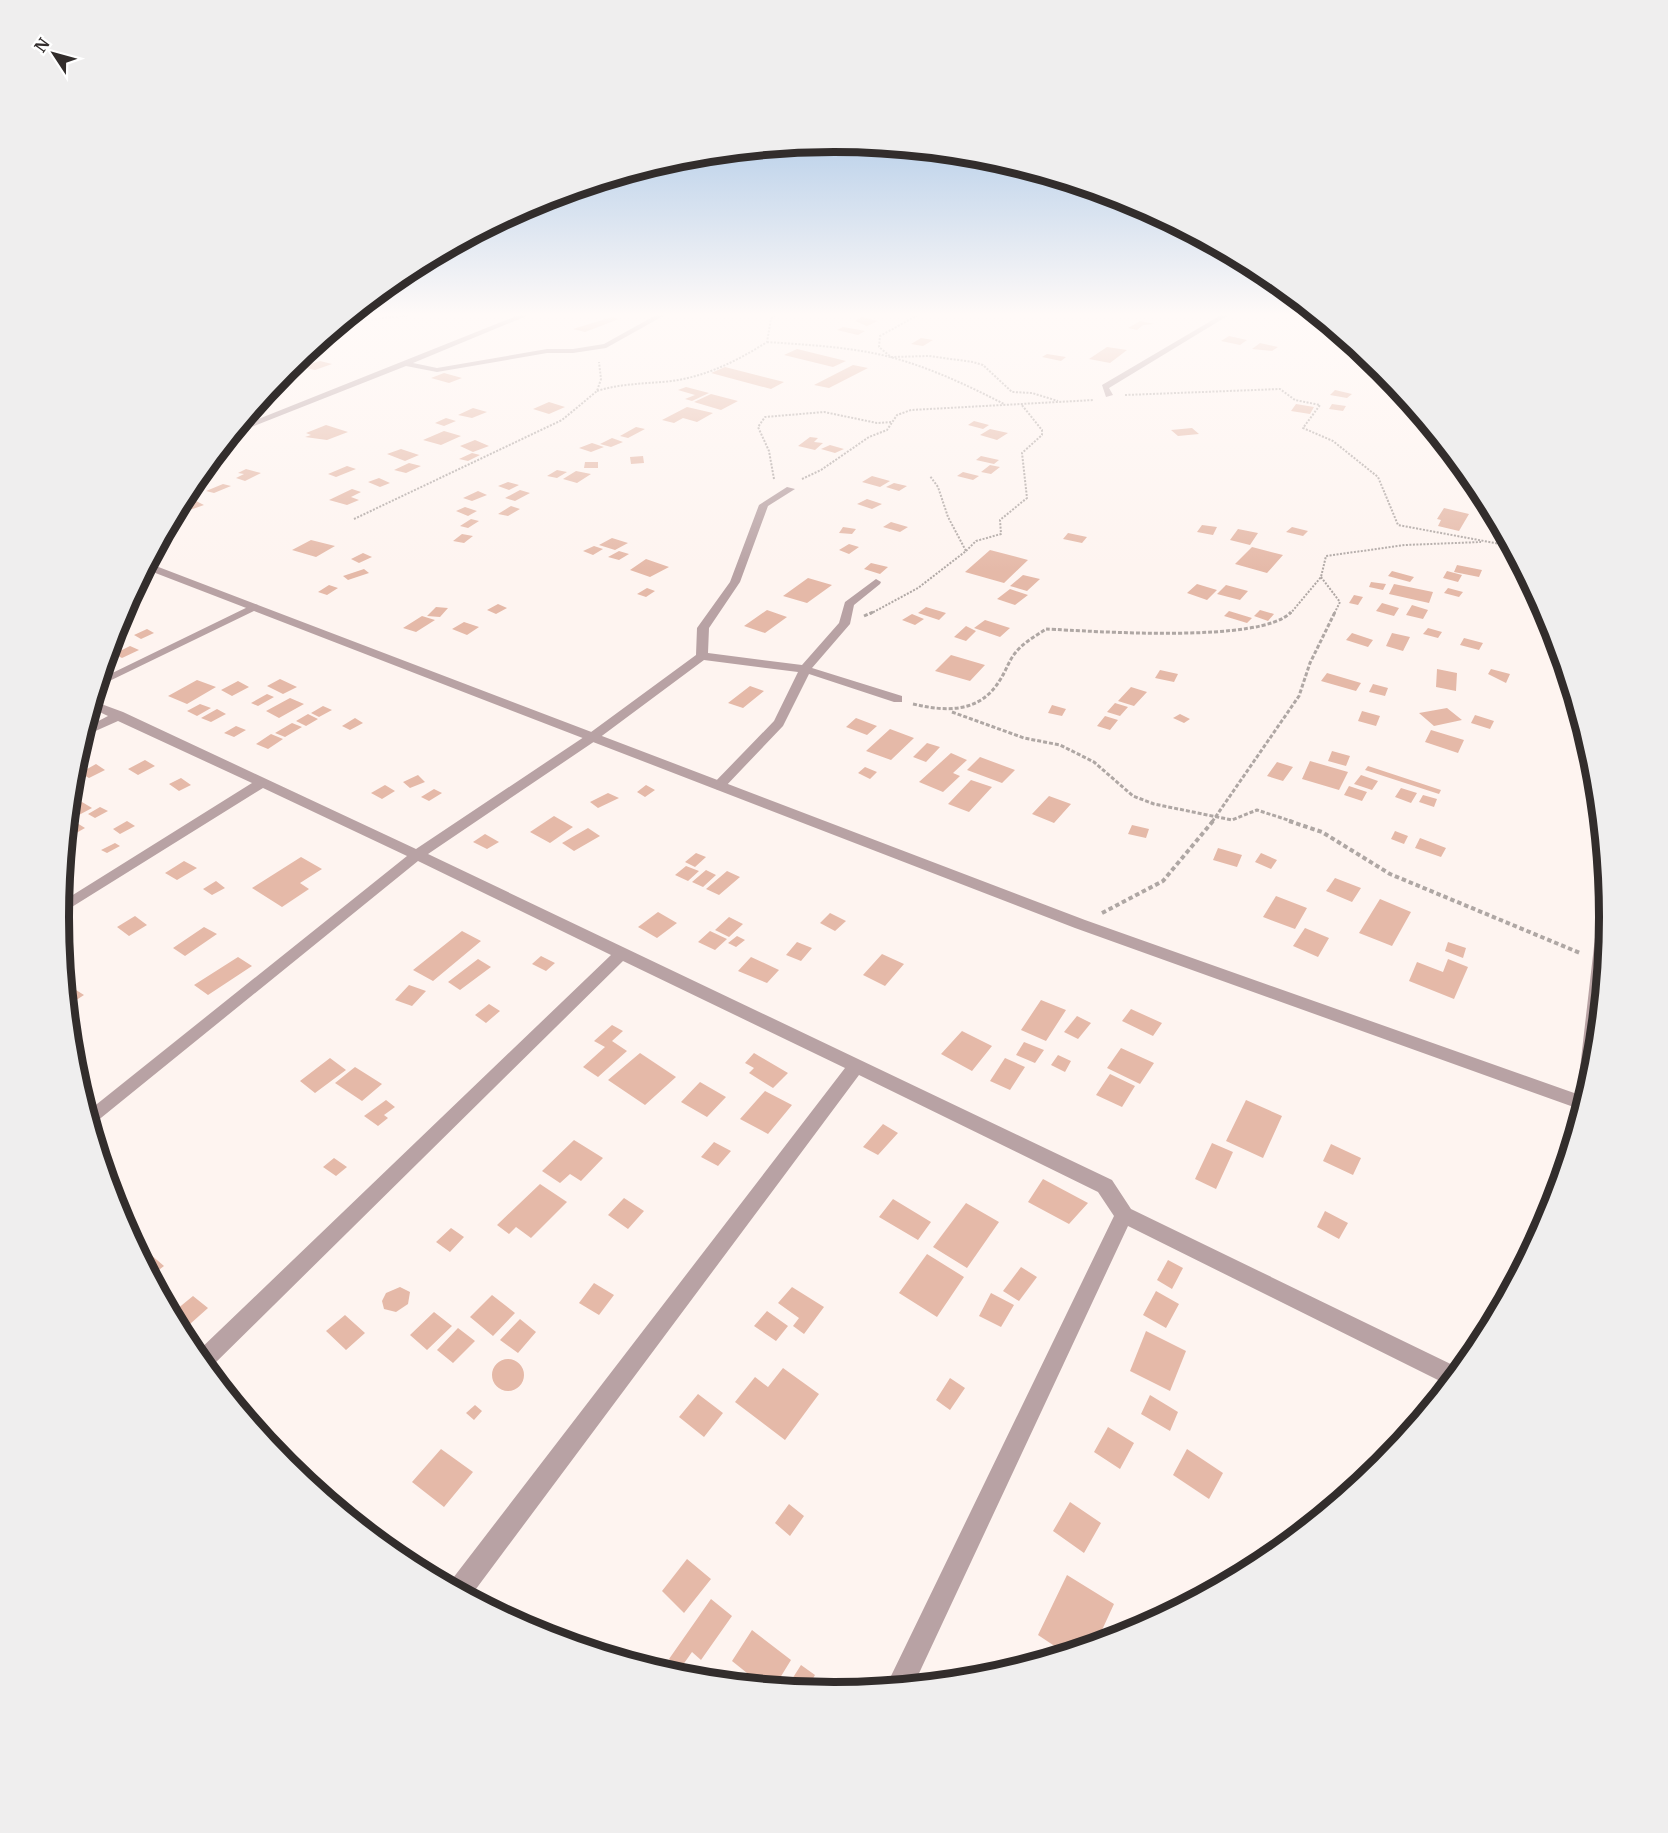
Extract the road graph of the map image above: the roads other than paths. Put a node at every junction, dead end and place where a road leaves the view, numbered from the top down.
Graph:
1 (314, 401) edge
2 (246, 427) edge
3 (785, 491) road end
4 (153, 568) edge
5 (876, 582) dead end
6 (254, 607) junction
7 (702, 656) junction
8 (805, 669) junction
9 (107, 679) edge
10 (898, 699) road end
11 (99, 707) edge
12 (119, 715) junction
13 (93, 729) edge
14 (591, 738) junction
15 (262, 783) junction
16 (718, 786) junction
17 (417, 855) junction
18 (70, 903) edge
19 (622, 953) junction
20 (856, 1065) junction
21 (1576, 1101) edge
22 (95, 1115) edge
23 (1125, 1215) junction
24 (208, 1356) edge
25 (1447, 1374) edge
26 (463, 1585) edge
27 (904, 1678) edge

1 - 2 street
3 - 7 street
4 - 6 street
5 - 8 street
6 - 9 street
6 - 14 street
7 - 8 street
7 - 14 street
8 - 10 street
8 - 16 street
11 - 12 street
12 - 13 street
12 - 15 street
14 - 16 street
14 - 17 street
15 - 17 street
15 - 18 street
16 - 21 street
17 - 19 street
17 - 22 street
19 - 20 street
19 - 24 street
20 - 23 street
20 - 26 street
23 - 25 street
23 - 27 street

